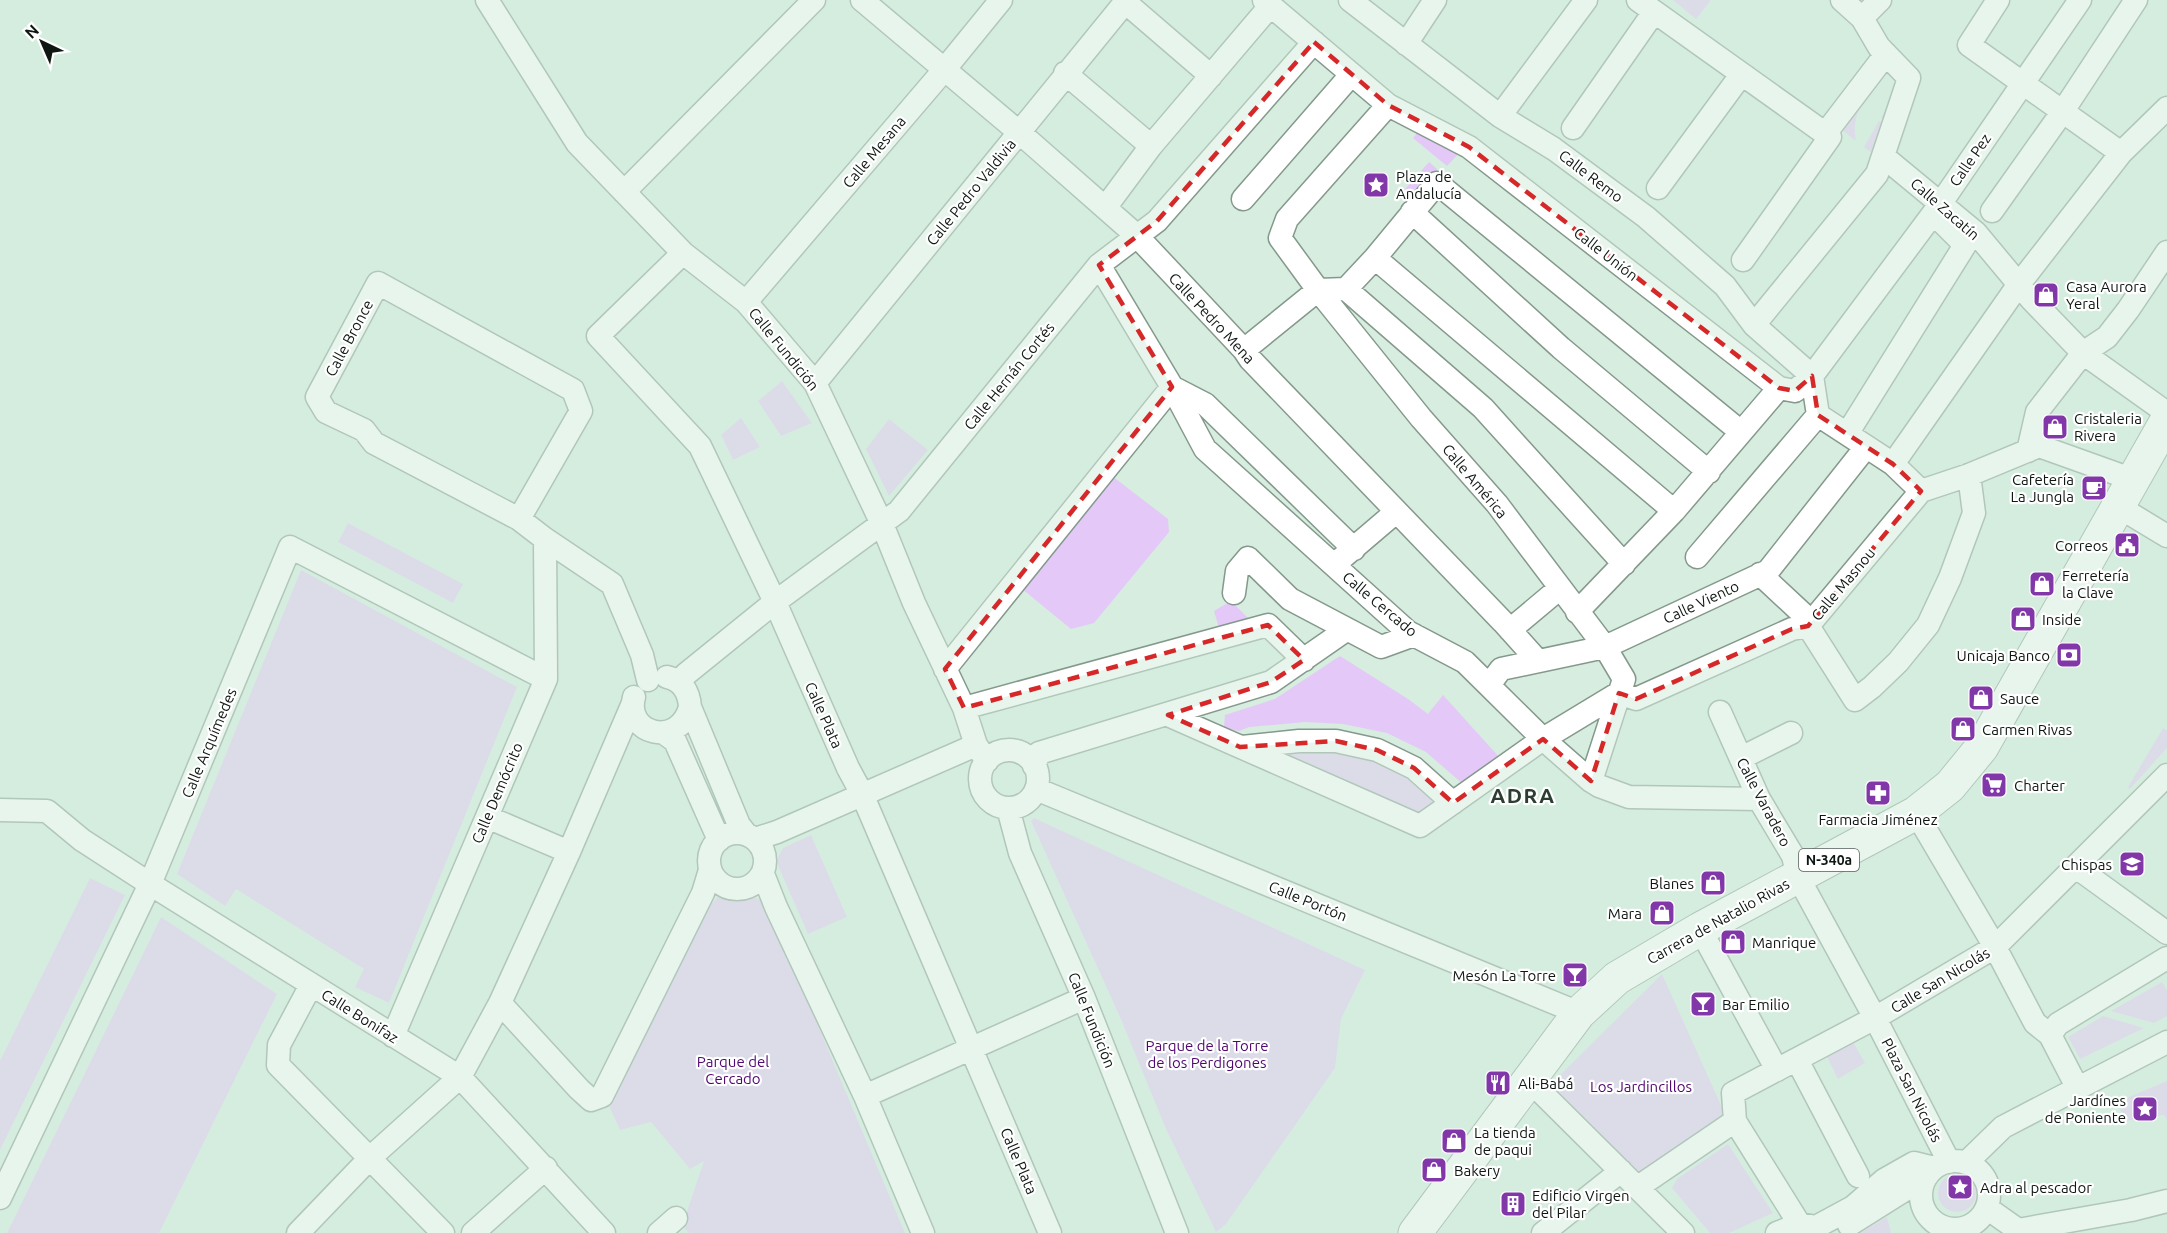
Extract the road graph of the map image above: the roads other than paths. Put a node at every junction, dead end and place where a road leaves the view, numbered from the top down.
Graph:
1 (487, 0) edge
2 (813, 0) edge
3 (862, 0) edge
4 (1001, 0) edge
5 (1350, 0) edge
6 (1586, 0) edge
7 (1842, 0) edge
8 (1880, 0) edge
9 (1998, 0) edge
10 (2080, 0) edge
11 (2136, 0) edge
12 (1126, 1) edge
13 (1427, 3) edge
14 (1279, 5) edge
15 (1646, 6) edge
16 (1862, 18) junction
17 (1314, 42) junction
18 (1406, 44) junction
19 (1886, 54) junction
20 (944, 70) junction
21 (1065, 73) junction
22 (1351, 75) junction
23 (1741, 75) junction
24 (1211, 76) junction
25 (2023, 84) junction
26 (1388, 105) junction
27 (2167, 108) edge
28 (2063, 111) junction
29 (1500, 116) junction
30 (1573, 128) dead end
31 (1020, 133) junction
32 (1827, 136) junction
33 (1151, 146) junction
34 (2121, 153) junction
35 (1884, 157) junction
36 (1658, 188) dead end
37 (624, 192) junction
38 (1243, 199) dead end
39 (1104, 208) junction
40 (1937, 208) junction
41 (1992, 211) dead end
42 (1412, 212) junction
43 (1136, 235) junction
44 (2167, 252) edge
45 (683, 253) junction
46 (1375, 258) junction
47 (1743, 260) dead end
48 (1099, 265) junction
49 (2019, 284) junction
50 (1346, 289) junction
51 (1318, 290) junction
52 (746, 302) junction
53 (1754, 325) junction
54 (1244, 350) junction
55 (2083, 353) junction
56 (1812, 376) junction
57 (815, 383) junction
58 (1172, 387) junction
59 (1779, 388) junction
60 (2167, 413) edge
61 (1818, 415) junction
62 (2167, 420) edge
63 (1741, 432) junction
64 (1846, 434) junction
65 (1866, 447) junction
66 (2028, 451) junction
67 (1893, 464) junction
68 (1709, 472) junction
69 (1969, 475) junction
70 (1921, 491) junction
71 (2126, 494) junction
72 (1674, 511) junction
73 (1396, 512) junction
74 (519, 519) junction
75 (882, 524) junction
76 (2167, 536) edge
77 (544, 539) junction
78 (1354, 549) junction
79 (1697, 557) dead end
80 (1624, 564) junction
81 (1334, 565) junction
82 (1760, 574) junction
83 (1560, 588) junction
84 (1234, 593) dead end
85 (775, 602) junction
86 (1577, 612) junction
87 (1808, 626) junction
88 (1346, 630) junction
89 (1510, 630) junction
90 (1414, 635) junction
91 (1605, 647) junction
92 (1304, 660) junction
93 (1539, 661) junction
94 (945, 669) junction
95 (546, 679) junction
96 (648, 680) junction
97 (680, 682) junction
98 (1489, 685) junction
99 (1622, 686) junction
100 (633, 703) junction
101 (690, 707) junction
102 (964, 708) junction
103 (1720, 712) dead end
104 (1168, 715) junction
105 (664, 733) junction
106 (1791, 733) dead end
107 (1543, 739) junction
108 (1240, 747) junction
109 (981, 753) junction
110 (1741, 758) junction
111 (1034, 765) junction
112 (2167, 775) edge
113 (1591, 781) junction
114 (1036, 789) junction
115 (862, 794) junction
116 (1759, 799) junction
117 (1453, 803) junction
118 (1008, 808) junction
119 (0, 810) edge
120 (1916, 813) junction
121 (487, 818) junction
122 (750, 836) junction
123 (719, 840) junction
124 (569, 852) junction
125 (2076, 867) junction
126 (710, 870) junction
127 (763, 874) junction
128 (1798, 877) junction
129 (150, 884) junction
130 (1700, 929) junction
131 (2167, 933) edge
132 (1995, 947) junction
133 (2167, 958) edge
134 (311, 986) junction
135 (1084, 998) junction
136 (500, 1003) junction
137 (1579, 1013) junction
138 (1875, 1018) junction
139 (2050, 1035) junction
140 (393, 1036) junction
141 (2167, 1042) edge
142 (970, 1048) junction
143 (1787, 1065) junction
144 (460, 1077) junction
145 (1529, 1080) junction
146 (2078, 1089) junction
147 (865, 1096) junction
148 (1735, 1121) junction
149 (371, 1157) junction
150 (1944, 1167) junction
151 (546, 1168) junction
152 (1621, 1171) junction
153 (1858, 1176) dead end
154 (1638, 1187) junction
155 (0, 1198) edge
156 (2167, 1201) edge
157 (1987, 1208) junction
158 (1802, 1229) edge
159 (1933, 1229) edge
160 (298, 1233) edge
161 (443, 1233) edge
162 (473, 1233) edge
163 (604, 1233) edge
164 (923, 1233) edge
165 (1050, 1233) edge
166 (1177, 1233) edge
167 (1415, 1233) edge
168 (1543, 1233) edge
169 (1683, 1233) edge
170 (1777, 1233) edge
171 (1836, 1233) edge

1 - 37 street, Calle Fundición
2 - 37 street
3 - 20 street, Calle Pedro Mena
4 - 20 street, Calle Mesana
5 - 18 street, Calle Remo
6 - 29 street
7 - 16 street
8 - 16 street
9 - 25 street
10 - 25 street, Calle Pez
11 - 28 street
12 - 21 street, Calle Pedro Valdivia
12 - 24 street
13 - 18 street
14 - 17 street, Calle Unión
14 - 24 street
15 - 23 street
15 - 30 street
16 - 19 street
17 - 22 street, Calle Unión
17 - 43 street, Calle Hernán Cortés
18 - 29 street, Calle Remo
19 - 32 street
19 - 35 street
20 - 31 street, Calle Pedro Mena
20 - 52 street, Calle Mesana
21 - 31 street, Calle Pedro Valdivia
21 - 33 street
22 - 26 street, Calle Unión
22 - 38 street
23 - 32 street
23 - 36 street
24 - 33 street
25 - 28 street
25 - 40 street, Calle Pez
26 - 51 street, Calle América
26 - 59 street, Calle Unión
27 - 34 street
28 - 34 street
28 - 41 street
29 - 53 street, Calle Remo
31 - 39 street, Calle Pedro Mena
31 - 57 street, Calle Pedro Valdivia
32 - 47 street
33 - 39 street
34 - 49 street
35 - 40 street, Calle Zacatín
35 - 53 street
37 - 45 street, Calle Fundición
39 - 43 street, Calle Pedro Mena
40 - 49 street, Calle Zacatín
40 - 56 street, Calle Pez
40 - 64 street
42 - 46 street
42 - 63 street
42 - 68 street
43 - 48 street, Calle Hernán Cortés
43 - 54 street, Calle Pedro Mena
44 - 55 street
45 - 52 street, Calle Fundición
45 - 85 street, Calle Plata
46 - 50 street
46 - 72 street
48 - 58 street, Calle Cercado
48 - 75 street, Calle Hernán Cortés
49 - 55 street, Calle Zacatín
49 - 67 street
50 - 51 street
50 - 80 street
51 - 54 street
51 - 83 street, Calle América
52 - 57 street, Calle Fundición
53 - 56 street, Calle Remo
54 - 73 street, Calle Pedro Mena
55 - 60 street, Calle Zacatín
55 - 66 street
56 - 59 street
56 - 61 street
57 - 75 street, Calle Fundición
58 - 78 street
58 - 81 street, Calle Cercado
58 - 94 street
59 - 63 street
61 - 64 street
61 - 79 street
62 - 71 highway, Carrera de Natalio Rivas / N-340a
63 - 68 street
64 - 65 street
65 - 67 street
65 - 82 street, Calle Viento
66 - 69 street
66 - 71 street
67 - 70 street
68 - 72 street
69 - 70 street
69 - 87 street
70 - 87 street, Calle Masnou
71 - 76 street
71 - 120 highway, Carrera de Natalio Rivas / N-340a
72 - 80 street
73 - 78 street
73 - 89 street, Calle Pedro Mena
74 - 74 street, Calle Bronce
74 - 77 street
75 - 85 street, Calle Hernán Cortés
75 - 94 street, Calle Fundición
77 - 95 street, Calle Demócrito
77 - 96 street
78 - 81 street
80 - 86 street
81 - 90 street, Calle Cercado
82 - 87 street
82 - 91 street, Calle Viento
83 - 86 street, Calle América
83 - 89 street
84 - 88 street
85 - 97 street, Calle Hernán Cortés
85 - 115 street, Calle Plata
86 - 91 street, Calle América
87 - 99 street, Calle Masnou
88 - 90 street
88 - 92 street
89 - 93 street, Calle Pedro Mena
90 - 98 street, Calle Cercado
91 - 93 street, Calle Viento
91 - 99 street, Calle América
92 - 102 street
92 - 104 street
93 - 98 street, Calle Viento
94 - 102 street, Calle Fundición
95 - 121 street, Calle Demócrito
95 - 129 street, Calle Arquímedes
96 - 97 street
96 - 100 street
97 - 101 street
98 - 107 street, Calle Cercado
99 - 107 street
99 - 113 street
100 - 105 street
100 - 124 street
101 - 105 street
101 - 122 street
102 - 109 street, Calle Fundición
103 - 110 street, Calle Varadero
104 - 108 street
104 - 111 street
105 - 123 street
106 - 110 street
107 - 113 street, Calle Cercado
107 - 117 street
108 - 117 street
108 - 117 street
109 - 111 street
109 - 115 street
109 - 118 street
110 - 116 street, Calle Varadero
111 - 114 street
112 - 125 street, Calle San Nicolás
113 - 116 street, Calle Cercado
114 - 118 street
114 - 137 street, Calle Portón
115 - 122 street
115 - 142 street, Calle Plata
116 - 128 street, Calle Varadero
118 - 135 street, Calle Fundición
119 - 129 street, Calle Bonifaz
120 - 128 highway, Carrera de Natalio Rivas / N-340a
120 - 132 street
121 - 124 street
121 - 140 street, Calle Demócrito
122 - 123 street
122 - 127 street
123 - 126 street
124 - 136 street
125 - 131 street
125 - 132 street, Calle San Nicolás
126 - 127 street
126 - 136 street
127 - 147 street
128 - 130 highway, Carrera de Natalio Rivas / N-340a
128 - 138 street, Calle Varadero
129 - 134 street, Calle Bonifaz
129 - 155 street, Calle Arquímedes
130 - 137 highway, Carrera de Natalio Rivas / N-340a
130 - 143 street
132 - 138 street, Calle San Nicolás
132 - 139 street
133 - 139 street
134 - 140 street, Calle Bonifaz
134 - 149 street
135 - 142 street
135 - 166 street, Calle Fundición
136 - 144 street
137 - 145 highway, Carrera de Natalio Rivas / N-340a
138 - 143 street, Calle San Nicolás
138 - 150 street, Plaza San Nicolás
139 - 146 street
140 - 144 street, Calle Bonifaz
141 - 146 street
142 - 147 street
142 - 165 street, Calle Plata
143 - 148 street, Calle San Nicolás
143 - 153 street
144 - 149 street
144 - 151 street, Calle Bonifaz
145 - 152 street
145 - 167 highway, Carrera de Natalio Rivas / N-340a
146 - 150 street
147 - 164 street
148 - 154 street
148 - 158 street
149 - 160 street
149 - 161 street
150 - 157 street
150 - 158 street
150 - 159 street
150 - 171 street
151 - 162 street
151 - 163 street, Calle Bonifaz
152 - 154 street
152 - 168 street
154 - 169 street
156 - 157 street
157 - 159 street
158 - 170 street

